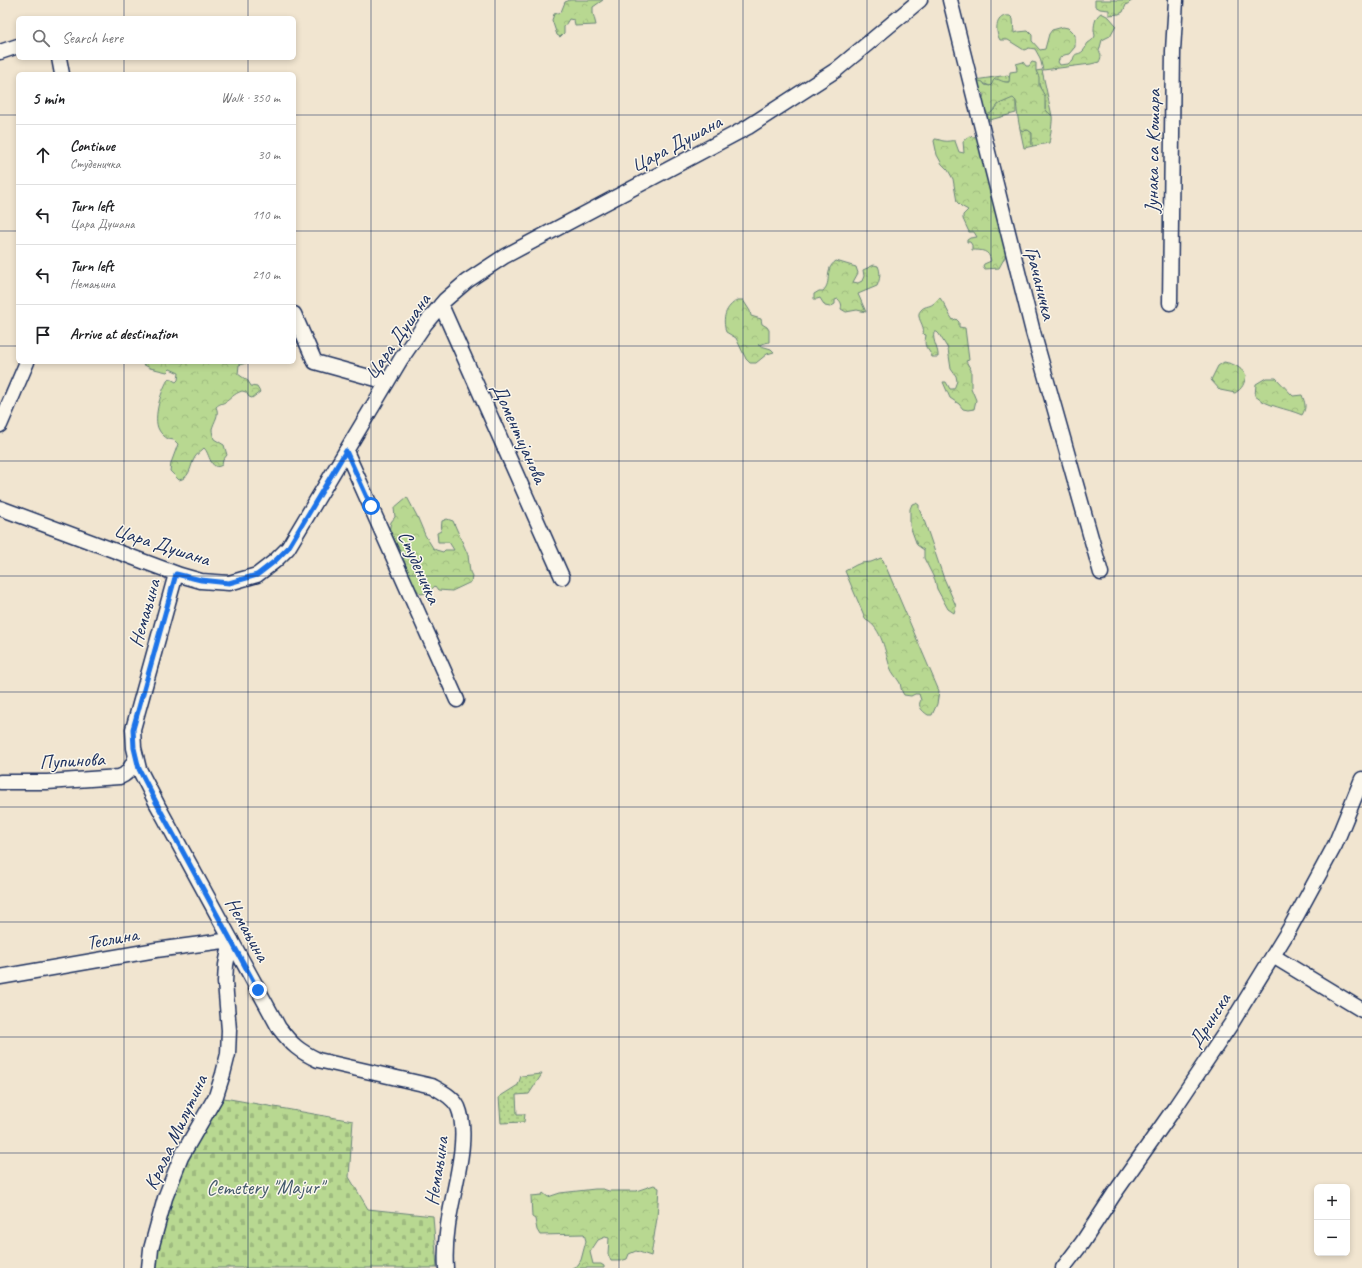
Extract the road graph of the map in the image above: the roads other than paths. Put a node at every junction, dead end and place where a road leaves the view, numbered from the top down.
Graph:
1 (920, 0) edge
2 (950, 0) edge
3 (1176, 0) edge
4 (16, 47) edge
5 (0, 52) edge
6 (59, 60) edge
7 (62, 72) edge
8 (1170, 302) dead end
9 (441, 305) junction
10 (296, 319) edge
11 (26, 364) edge
12 (387, 382) junction
13 (0, 425) edge
14 (346, 451) junction
15 (0, 508) edge
16 (1101, 573) dead end
17 (176, 574) junction
18 (562, 577) dead end
19 (457, 700) dead end
20 (136, 757) junction
21 (1362, 779) edge
22 (0, 782) edge
23 (231, 940) junction
24 (1273, 956) junction
25 (0, 977) edge
26 (1362, 1010) edge
27 (149, 1268) edge
28 (446, 1268) edge
29 (1063, 1268) edge

1 - 9 street, Цара Душана
2 - 16 street, Грачаничка
3 - 8 street, Јунака са Кошара
4 - 5 street
6 - 7 street
9 - 12 street, Цара Душана
9 - 18 street, Доментијанова
10 - 12 street
11 - 13 street
12 - 14 street, Цара Душана
14 - 17 street, Цара Душана
14 - 19 street, Студеничка
15 - 17 street, Цара Душана
17 - 20 street, Немањина
20 - 22 street, Пупинова
20 - 23 street, Немањина
21 - 24 street, Дринска
23 - 25 street, Теслина
23 - 27 street, Краља Милутина
23 - 28 street, Немањина
24 - 26 street
24 - 29 street, Дринска

